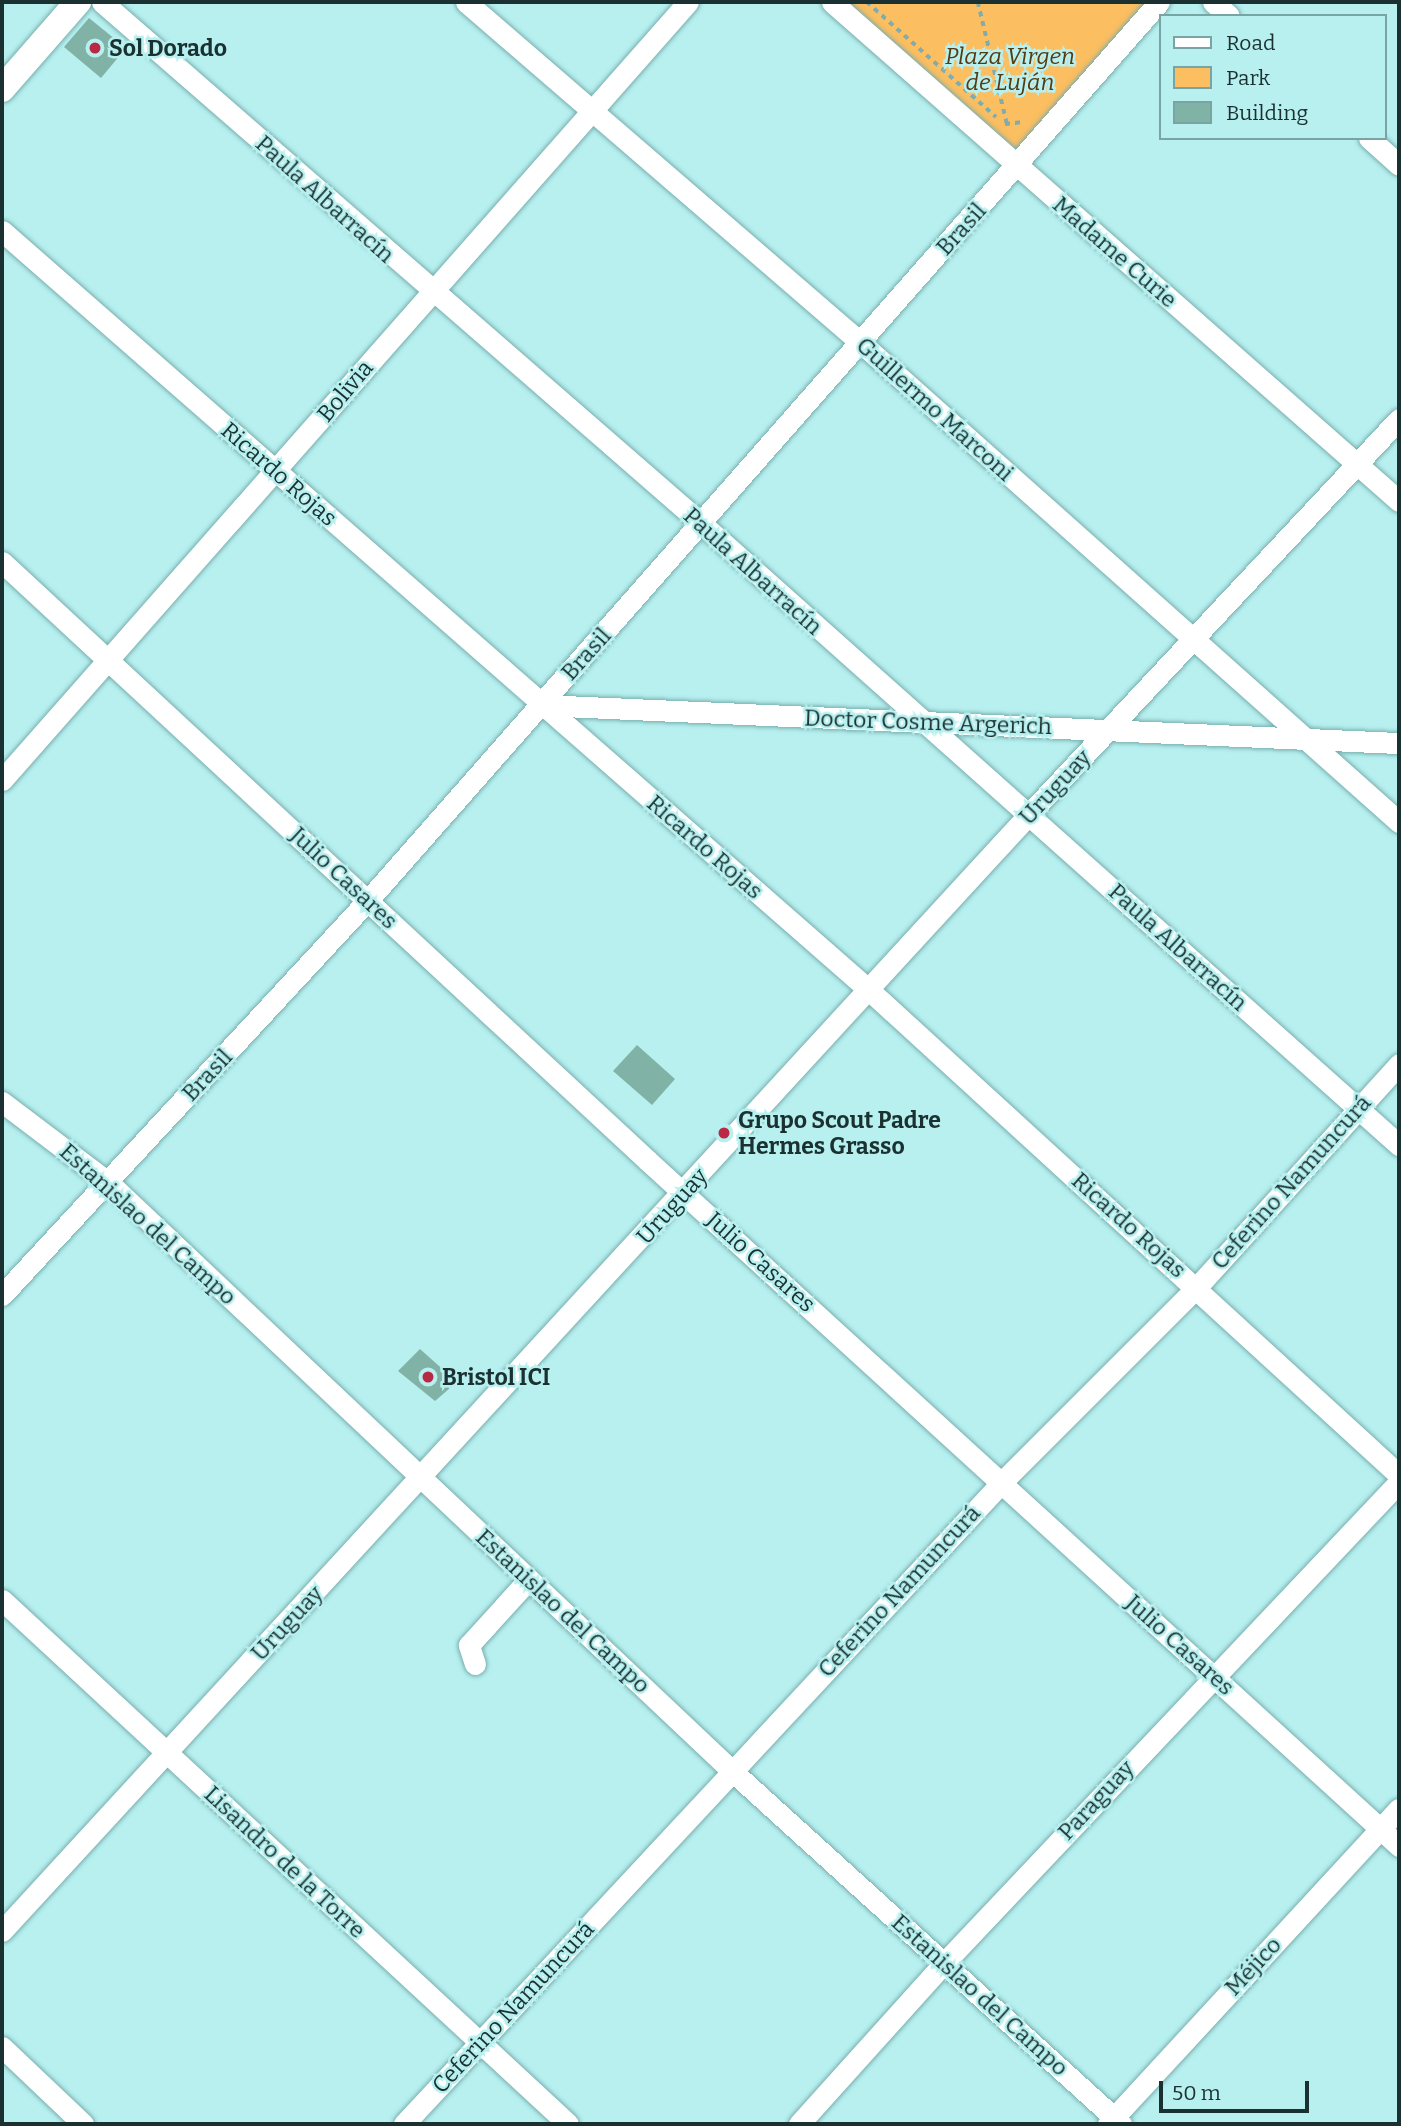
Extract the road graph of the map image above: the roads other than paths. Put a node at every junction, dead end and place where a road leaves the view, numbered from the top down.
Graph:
1 (78, 2) edge
2 (102, 2) edge
3 (466, 2) edge
4 (688, 2) edge
5 (832, 2) edge
6 (1158, 2) edge
7 (1213, 2) edge
8 (1227, 14) edge
9 (2, 89) edge
10 (591, 111) junction
11 (1370, 140) edge
12 (1399, 165) edge
13 (1017, 167) junction
14 (2, 231) edge
15 (429, 291) junction
16 (860, 342) junction
17 (1399, 419) edge
18 (1358, 464) junction
19 (276, 471) junction
20 (1399, 501) edge
21 (702, 524) junction
22 (2, 562) edge
23 (1195, 641) junction
24 (108, 660) junction
25 (541, 705) junction
26 (920, 723) junction
27 (1111, 729) junction
28 (1305, 739) junction
29 (1399, 743) edge
30 (2, 780) edge
31 (1029, 814) junction
32 (1399, 822) edge
33 (369, 900) junction
34 (869, 990) junction
35 (1399, 1064) edge
36 (2, 1102) edge
37 (1359, 1108) junction
38 (1399, 1145) edge
39 (109, 1182) junction
40 (685, 1191) junction
41 (1197, 1287) junction
42 (2, 1295) edge
43 (1399, 1475) edge
44 (422, 1478) junction
45 (1002, 1482) junction
46 (1399, 1482) edge
47 (529, 1579) junction
48 (2, 1600) edge
49 (475, 1664) dead end
50 (1213, 1675) junction
51 (166, 1752) junction
52 (731, 1770) junction
53 (1399, 1809) edge
54 (1380, 1828) junction
55 (1399, 1846) edge
56 (2, 1931) edge
57 (945, 1962) junction
58 (481, 2043) junction
59 (2, 2047) edge
60 (1114, 2122) edge
61 (83, 2124) edge
62 (404, 2124) edge
63 (568, 2124) edge
64 (799, 2124) edge

1 - 9 main road
2 - 15 street, Paula Albarracín
3 - 10 street, Guillermo Marconi
4 - 10 street, Bolivia
5 - 13 street, Madame Curie
6 - 13 street, Brasil
7 - 8 street
10 - 15 street, Bolivia
10 - 16 street, Guillermo Marconi
11 - 12 street
13 - 16 street, Brasil
13 - 18 street, Madame Curie
14 - 19 street, Ricardo Rojas
15 - 19 street, Bolivia
15 - 21 street, Paula Albarracín
16 - 21 street, Brasil
16 - 23 street, Guillermo Marconi
17 - 18 street, Uruguay
18 - 20 street, Madame Curie
18 - 23 street, Uruguay
19 - 24 street, Bolivia
19 - 25 street, Ricardo Rojas
21 - 25 street, Brasil
21 - 26 street, Paula Albarracín
22 - 24 street, Julio Casares
23 - 27 street, Uruguay
23 - 28 street, Guillermo Marconi
24 - 30 street, Bolivia
24 - 33 street, Julio Casares
25 - 26 street, Doctor Cosme Argerich
25 - 33 street, Brasil
25 - 34 street, Ricardo Rojas
26 - 27 street, Doctor Cosme Argerich
26 - 31 street, Paula Albarracín
27 - 28 street, Doctor Cosme Argerich
27 - 31 street, Uruguay
28 - 29 street, Doctor Cosme Argerich
28 - 32 street, Guillermo Marconi
31 - 34 street, Uruguay
31 - 37 street, Paula Albarracín
33 - 39 street, Brasil
33 - 40 street, Julio Casares
34 - 40 street, Uruguay
34 - 41 street, Ricardo Rojas
35 - 37 street, Ceferino Namuncurá
36 - 39 street, Estanislao del Campo
37 - 38 street, Paula Albarracín
37 - 41 street, Ceferino Namuncurá
39 - 42 street, Brasil
39 - 44 street, Estanislao del Campo
40 - 44 street, Uruguay
40 - 45 street, Julio Casares
41 - 43 street, Ricardo Rojas
41 - 45 street, Ceferino Namuncurá
44 - 47 street, Estanislao del Campo
44 - 51 street, Uruguay
45 - 50 street, Julio Casares
45 - 52 street, Ceferino Namuncurá
46 - 50 street, Paraguay
47 - 49 street
47 - 52 street, Estanislao del Campo
48 - 51 street, Lisandro de la Torre
50 - 54 street, Julio Casares
50 - 57 street, Paraguay
51 - 56 street, Uruguay
51 - 58 street, Lisandro de la Torre
52 - 57 street, Estanislao del Campo
52 - 58 street, Ceferino Namuncurá
53 - 54 street, Méjico
54 - 55 street, Julio Casares
54 - 60 street, Méjico
57 - 60 street, Estanislao del Campo
57 - 64 street, Paraguay
58 - 62 street, Ceferino Namuncurá
58 - 63 street, Lisandro de la Torre
59 - 61 street

